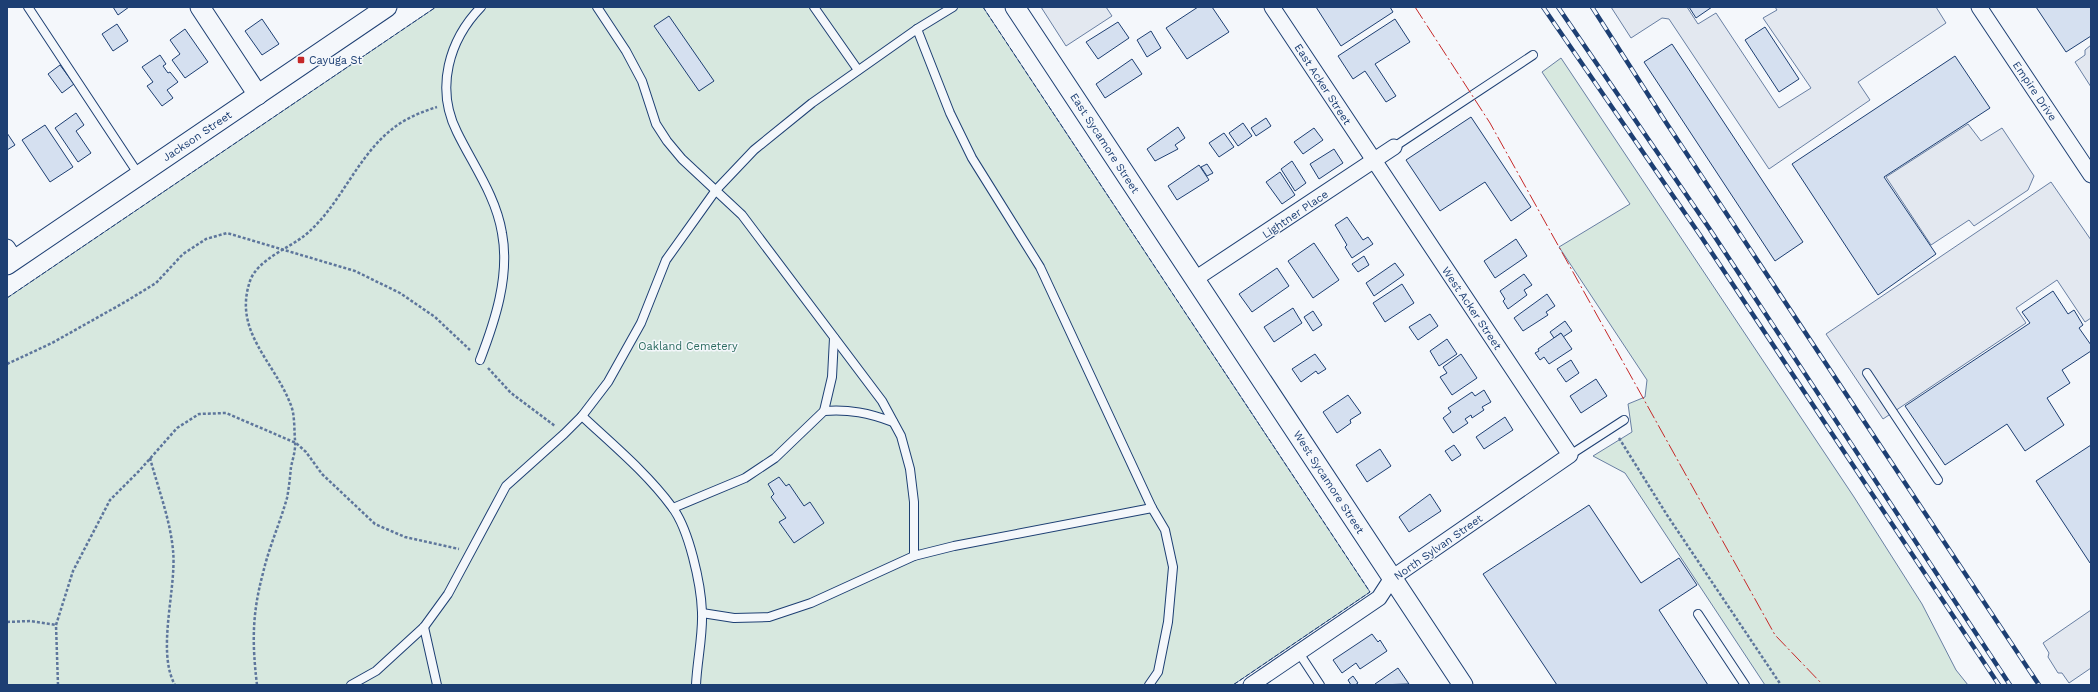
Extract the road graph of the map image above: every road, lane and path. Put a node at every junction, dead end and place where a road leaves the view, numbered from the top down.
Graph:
1 (28, 7) edge
2 (200, 7) edge
3 (481, 7) edge
4 (597, 7) edge
5 (814, 7) edge
6 (953, 7) edge
7 (1015, 7) edge
8 (1272, 7) edge
9 (1980, 7) edge
10 (382, 8) edge
11 (917, 29) junction
12 (1533, 54) dead end
13 (858, 70) junction
14 (258, 95) junction
15 (448, 103) junction
16 (1394, 147) joint
17 (1374, 162) junction
18 (139, 175) junction
19 (2091, 175) edge
20 (716, 190) junction
21 (282, 250) junction
22 (10, 257) edge
23 (1195, 279) junction
24 (834, 338) junction
25 (480, 360) junction
26 (7, 364) edge
27 (1867, 373) dead end
28 (824, 411) junction
29 (582, 416) junction
30 (1624, 420) dead end
31 (893, 422) junction
32 (1613, 428) junction
33 (564, 434) junction
34 (296, 443) junction
35 (1570, 455) junction
36 (150, 458) junction
37 (1938, 480) dead end
38 (673, 508) junction
39 (1152, 508) junction
40 (471, 551) junction
41 (914, 556) junction
42 (1392, 578) junction
43 (702, 613) junction
44 (1698, 614) dead end
45 (7, 622) edge
46 (56, 625) junction
47 (424, 627) junction
48 (1299, 653) junction
49 (58, 685) edge
50 (175, 685) edge
51 (256, 685) edge
52 (351, 685) edge
53 (437, 685) edge
54 (696, 685) edge
55 (1149, 685) edge
56 (1251, 685) edge
57 (1320, 685) edge
58 (1463, 685) edge
59 (1745, 685) edge
60 (1781, 685) edge

1 - 18 lane
2 - 14 street
3 - 15 lane
4 - 20 lane
5 - 13 lane
6 - 11 lane
7 - 23 street, East Sycamore Street
8 - 17 street, East Acker Street
9 - 19 street, Empire Drive
10 - 14 street, Jackson Street
11 - 13 lane
11 - 39 lane
12 - 16 lane
13 - 20 lane
14 - 18 street, Jackson Street
15 - 21 path
15 - 25 lane
16 - 17 street, Lightner Place
17 - 23 street, Lightner Place
17 - 35 street, West Acker Street
18 - 22 street, Jackson Street
20 - 24 lane
20 - 29 lane
21 - 25 path
21 - 26 path
21 - 34 path
23 - 42 street, West Sycamore Street
24 - 28 lane
24 - 31 lane
25 - 33 path
27 - 37 lane
28 - 31 lane
28 - 38 lane
29 - 33 lane
29 - 38 lane
30 - 32 lane
31 - 41 lane
32 - 35 lane
32 - 60 path
33 - 40 lane
34 - 36 path
34 - 40 path
34 - 51 path
35 - 42 street, North Sylvan Street
36 - 46 path
36 - 50 path
38 - 43 lane
39 - 41 lane
39 - 55 lane
40 - 47 lane
41 - 43 lane
42 - 48 street, North Sylvan Street
42 - 58 street, West Sycamore Street
43 - 54 lane
44 - 59 lane
45 - 46 path
46 - 49 path
47 - 52 lane
47 - 53 lane
48 - 56 street, North Sylvan Street
48 - 57 lane

